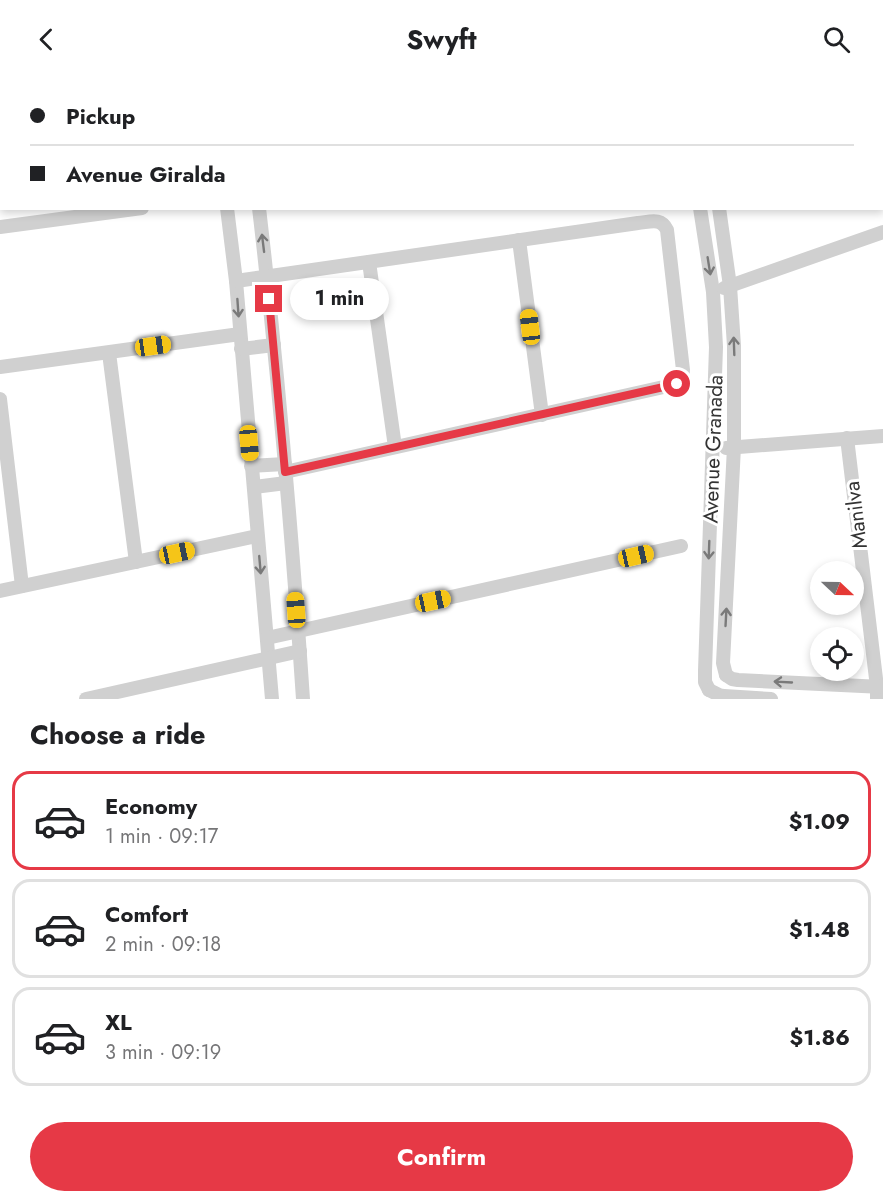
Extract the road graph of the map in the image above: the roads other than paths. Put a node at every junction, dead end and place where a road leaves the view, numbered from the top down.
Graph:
1 (127, 210) edge
2 (227, 210) edge
3 (259, 210) edge
4 (700, 210) edge
5 (719, 210) edge
6 (0, 227) edge
7 (883, 232) edge
8 (519, 240) junction
9 (369, 262) junction
10 (267, 277) junction
11 (236, 281) junction
12 (730, 286) junction
13 (714, 292) junction
14 (240, 334) junction
15 (274, 345) junction
16 (241, 349) junction
17 (109, 352) junction
18 (0, 367) edge
19 (0, 399) edge
20 (542, 415) junction
21 (883, 436) edge
22 (847, 438) junction
23 (395, 447) junction
24 (734, 447) junction
25 (712, 449) junction
26 (251, 466) junction
27 (285, 473) junction
28 (4, 474) edge
29 (254, 487) junction
30 (258, 536) junction
31 (681, 546) dead end
32 (136, 562) junction
33 (22, 586) junction
34 (0, 591) edge
35 (298, 632) junction
36 (267, 638) junction
37 (300, 651) junction
38 (268, 657) junction
39 (726, 675) junction
40 (709, 690) junction
41 (879, 691) edge
42 (86, 699) edge
43 (272, 699) edge
44 (303, 699) edge
45 (771, 699) edge

1 - 6 street
2 - 11 street
10 -> 3 street
4 -> 13 street, Avenue Granada
5 - 12 street, Avenue Granada
7 - 12 street
8 - 9 street
8 - 20 street
8 - 20 street
9 - 10 street
9 - 23 street
10 - 11 street
10 - 15 street
11 -> 14 street
12 - 13 street
24 -> 12 street, Avenue Granada
13 - 25 street, Avenue Granada
14 - 16 street
14 - 17 street
15 - 16 street
15 - 27 street
16 - 26 street
17 - 18 street
17 - 32 street
19 - 28 street
20 - 23 street
21 - 22 street
22 - 24 street
22 - 41 street, Manilva
23 - 27 street
24 - 25 street
39 -> 24 street, Avenue Granada
25 -> 40 street, Avenue Granada
26 - 27 street
26 - 29 street
27 - 29 street
27 - 35 street
28 - 33 street
29 - 30 street
30 - 32 street
30 -> 36 street
31 - 35 street
32 - 33 street
33 - 34 street
35 - 36 street
35 - 37 street
36 - 38 street
37 - 38 street
37 - 44 street
38 - 42 street
38 - 43 street
39 - 40 street
41 -> 39 street
40 - 45 street

